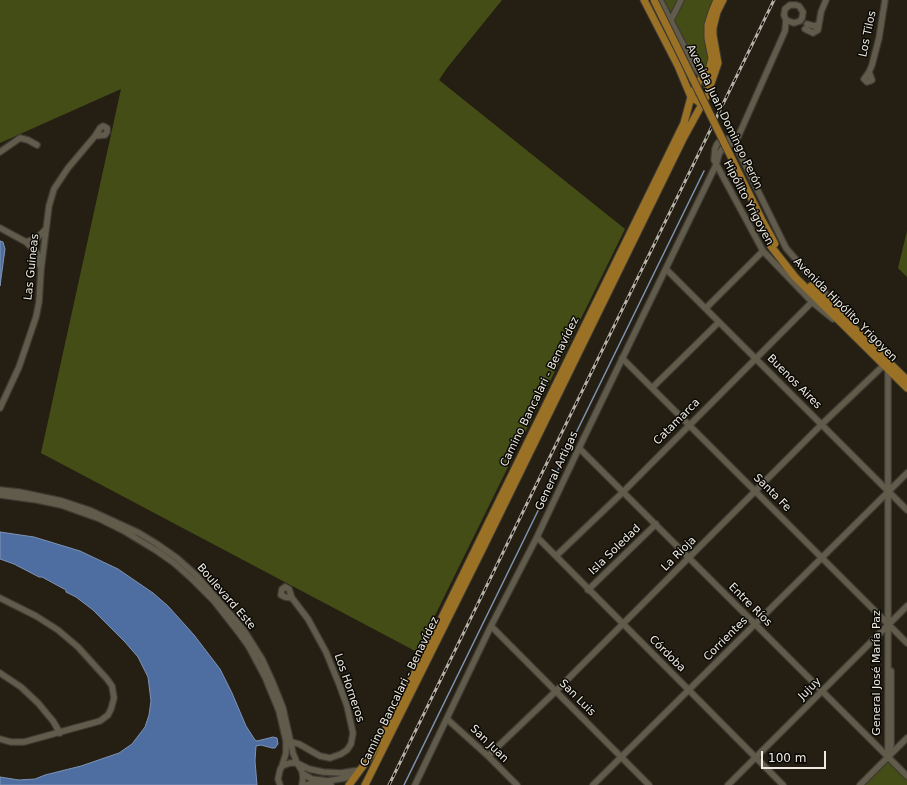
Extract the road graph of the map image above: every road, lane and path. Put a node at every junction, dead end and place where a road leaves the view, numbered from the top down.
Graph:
1 (644, 0) edge
2 (660, 0) edge
3 (681, 0) edge
4 (717, 0) edge
5 (723, 0) edge
6 (826, 0) edge
7 (885, 0) edge
8 (651, 1) edge
9 (671, 20) junction
10 (786, 20) junction
11 (794, 23) junction
12 (806, 27) dead end
13 (785, 30) junction
14 (870, 72) dead end
15 (703, 77) junction
16 (709, 90) junction
17 (691, 97) junction
18 (702, 104) junction
19 (95, 136) dead end
20 (734, 142) junction
21 (37, 145) dead end
22 (0, 152) edge
23 (716, 165) junction
24 (0, 228) edge
25 (46, 229) junction
26 (26, 242) junction
27 (772, 244) joint
28 (763, 251) junction
29 (666, 269) junction
30 (41, 270) junction
31 (812, 302) junction
32 (706, 308) junction
33 (720, 322) junction
34 (857, 335) junction
35 (622, 358) junction
36 (756, 358) junction
37 (886, 367) junction
38 (907, 380) edge
39 (652, 388) junction
40 (907, 388) edge
41 (0, 408) edge
42 (822, 424) junction
43 (689, 425) junction
44 (578, 448) junction
45 (907, 473) edge
46 (0, 490) edge
47 (756, 491) junction
48 (890, 491) junction
49 (623, 492) junction
50 (0, 495) edge
51 (62, 503) junction
52 (907, 510) edge
53 (656, 524) junction
54 (536, 538) junction
55 (556, 556) junction
56 (689, 558) junction
57 (821, 558) junction
58 (588, 590) junction
59 (0, 598) edge
60 (292, 598) dead end
61 (907, 606) edge
62 (623, 624) junction
63 (755, 624) junction
64 (889, 625) junction
65 (491, 626) junction
66 (907, 643) edge
67 (0, 673) edge
68 (689, 690) junction
69 (556, 691) junction
70 (822, 691) junction
71 (447, 719) junction
72 (60, 733) junction
73 (907, 738) edge
74 (0, 739) edge
75 (289, 741) junction
76 (488, 756) junction
77 (622, 757) junction
78 (888, 757) junction
79 (755, 758) junction
80 (297, 764) junction
81 (282, 766) junction
82 (358, 772) junction
83 (303, 774) junction
84 (907, 776) edge
85 (366, 784) edge
86 (280, 785) edge
87 (302, 785) edge
88 (306, 785) edge
89 (331, 785) edge
90 (349, 785) edge
91 (415, 785) edge
92 (517, 785) edge
93 (593, 785) edge
94 (650, 785) edge
95 (728, 785) edge
96 (782, 785) edge
97 (860, 785) edge

1 - 17 main road
2 - 9 street
3 - 9 street
4 - 15 main road, Camino Bancalari - Benavídez
5 - 16 main road, Camino Bancalari - Benavídez
6 - 12 street
7 - 14 street, Los Tilos
8 - 27 main road, Avenida Juan Domingo Perón, bridge
9 - 15 street
10 - 11 street
10 - 11 street
10 - 13 street
11 - 13 street
13 - 20 street
15 - 16 street
15 - 17 main road, Camino Bancalari - Benavídez
16 - 18 main road, Camino Bancalari - Benavídez
17 - 18 main road
17 - 82 main road, Camino Bancalari - Benavídez
18 - 85 main road, Camino Bancalari - Benavídez
19 - 25 street, Las Guineas
20 - 23 street, General Artigas
20 - 34 street, Hipólito Yrigoyen
21 - 22 street
23 - 28 street, Hipólito Yrigoyen
23 - 29 street, General Artigas
24 - 26 street
25 - 26 street
25 - 30 street, Las Guineas
26 - 30 street
27 - 34 main road, Avenida Hipólito Yrigoyen
28 - 31 street, Hipólito Yrigoyen
28 - 32 street
29 - 32 street, Buenos Aires
29 - 35 street, General Artigas
30 - 41 street, Las Guineas
31 - 34 street, Hipólito Yrigoyen
31 - 36 street, Catamarca
32 - 33 street, Buenos Aires
33 - 36 street, Buenos Aires
33 - 39 street
34 - 37 main road, Avenida Hipólito Yrigoyen
34 - 38 main road, Avenida Hipólito Yrigoyen
35 - 39 street, Santa Fe
35 - 44 street, General Artigas
36 - 42 street, Buenos Aires
36 - 43 street, Catamarca
37 - 40 main road, Avenida Hipólito Yrigoyen
37 - 42 street, La Rioja
37 - 48 street, General José María Paz
39 - 43 street, Santa Fe
42 - 47 street, La Rioja
42 - 48 street, Buenos Aires
43 - 47 street, Santa Fe
43 - 49 street, Catamarca
44 - 49 street, Entre Ríos
44 - 54 street, General Artigas
45 - 48 street, Corrientes
46 - 51 street, Boulevard Este
47 - 56 street, La Rioja
47 - 57 street, Santa Fe
48 - 52 street, Buenos Aires
48 - 57 street, Corrientes
48 - 64 street, General José María Paz
49 - 53 street, Entre Ríos
49 - 55 street, Catamarca
50 - 51 street, Boulevard Este
51 - 75 street, Boulevard Este
53 - 56 street, Entre Ríos
53 - 58 street, Isla Soledad
54 - 55 street, Córdoba
54 - 65 street, General Artigas
55 - 58 street, Córdoba
56 - 62 street, La Rioja
56 - 63 street, Entre Ríos
57 - 63 street, Corrientes
57 - 64 street, Santa Fe
58 - 62 street, Córdoba
59 - 72 street
60 - 75 street, Los Horneros
61 - 64 street, Jujuy
62 - 68 street, Córdoba
62 - 69 street, La Rioja
63 - 68 street, Corrientes
63 - 70 street, Entre Ríos
64 - 66 street, Santa Fe
64 - 70 street, Jujuy
64 - 78 street, General José María Paz
65 - 69 street, San Luis
65 - 71 street, General Artigas
67 - 72 street
68 - 77 street, Corrientes
68 - 79 street, Córdoba
69 - 76 street, La Rioja
69 - 77 street, San Luis
70 - 78 street, Entre Ríos
70 - 79 street, Jujuy
71 - 76 street, San Juan
71 - 91 street, General Artigas
72 - 74 street
73 - 78 street
75 - 80 street, Boulevard Este
75 - 81 street, Boulevard Este
76 - 92 street, San Juan
77 - 93 street, Corrientes
77 - 94 street, San Luis
78 - 84 street, Entre Ríos
78 - 97 street
79 - 95 street, Jujuy
79 - 96 street, Córdoba
80 - 81 street
80 - 82 street
80 - 83 street, Boulevard Este
81 - 86 street, Boulevard Este
82 - 83 street
82 - 85 main road
82 - 90 main road, Camino Bancalari - Benavídez
83 - 87 street
88 - 89 street

